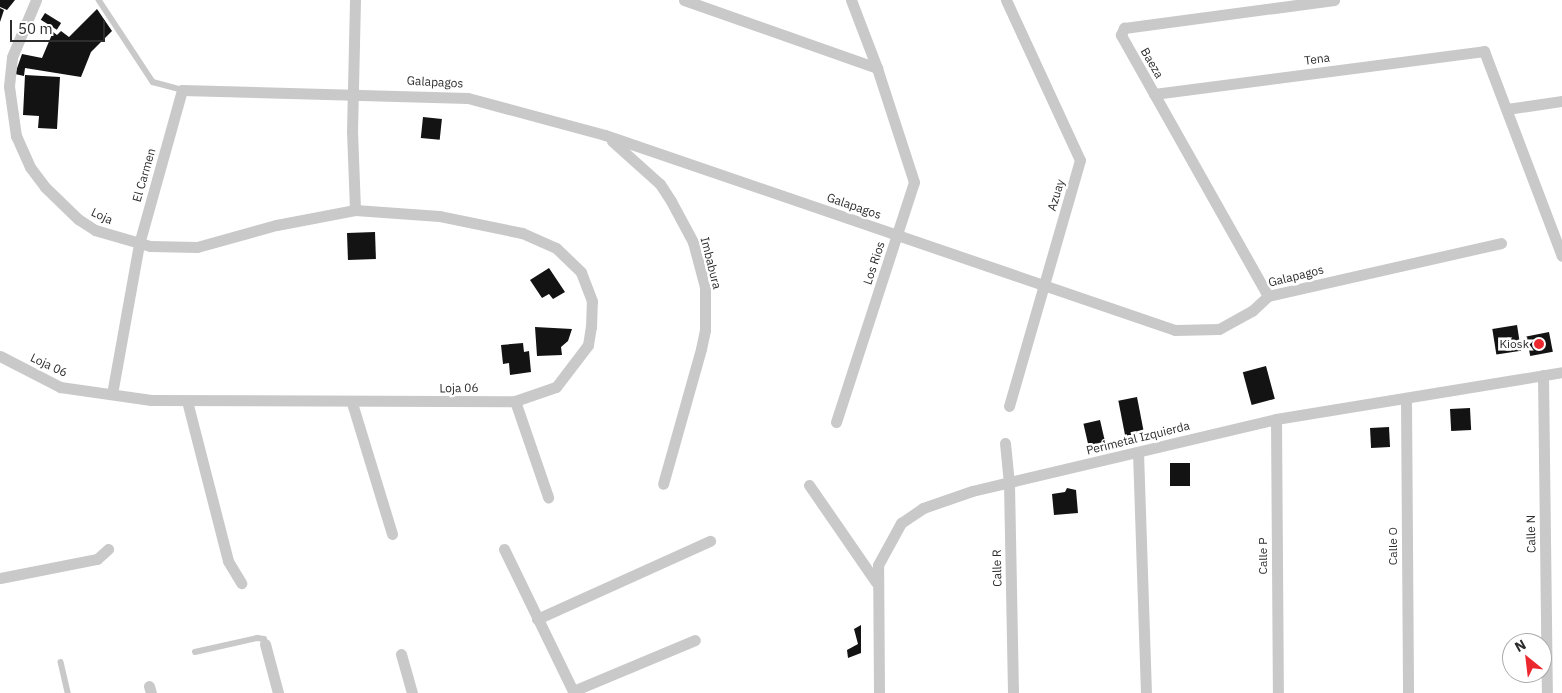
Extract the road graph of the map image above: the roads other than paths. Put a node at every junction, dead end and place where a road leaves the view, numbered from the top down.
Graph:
1 (36, 0) edge
2 (99, 0) edge
3 (355, 0) edge
4 (684, 0) edge
5 (850, 0) edge
6 (1006, 0) edge
7 (1334, 0) edge
8 (877, 68) junction
9 (182, 90) junction
10 (355, 93) junction
11 (1154, 94) junction
12 (1562, 101) edge
13 (1507, 109) junction
14 (605, 135) junction
15 (355, 210) junction
16 (898, 236) junction
17 (1558, 236) edge
18 (1501, 243) dead end
19 (139, 244) junction
20 (1562, 256) edge
21 (1043, 286) junction
22 (1268, 296) junction
23 (0, 356) edge
24 (1562, 372) edge
25 (1543, 375) junction
26 (112, 394) junction
27 (1406, 399) junction
28 (187, 401) junction
29 (515, 401) junction
30 (352, 403) junction
31 (1009, 406) dead end
32 (1276, 419) junction
33 (836, 422) dead end
34 (1005, 443) dead end
35 (1138, 452) junction
36 (663, 484) dead end
37 (1009, 484) junction
38 (809, 485) dead end
39 (548, 497) dead end
40 (392, 534) dead end
41 (710, 541) dead end
42 (108, 549) dead end
43 (504, 549) dead end
44 (0, 578) edge
45 (876, 582) junction
46 (241, 583) dead end
47 (537, 619) junction
48 (695, 640) dead end
49 (265, 644) joint
50 (195, 652) dead end
51 (402, 654) dead end
52 (61, 662) dead end
53 (574, 692) edge
54 (68, 693) edge
55 (278, 693) edge
56 (412, 693) edge
57 (879, 693) edge
58 (1013, 693) edge
59 (1146, 693) edge
60 (1278, 693) edge
61 (1408, 693) edge
62 (1547, 693) edge

1 - 19 street, Loja
2 - 9 lane
3 - 10 street
4 - 8 street
5 - 8 street, Los Rios
6 - 21 street, Azuay
7 - 11 street, Baeza
8 - 16 street, Los Rios
9 - 10 street, Galapagos
9 - 19 street, El Carmen
10 - 14 street, Galapagos
10 - 15 street
11 - 13 street, Tena
11 - 22 street, Baeza
12 - 13 street
13 - 17 street
14 - 16 street, Galapagos
14 - 36 street, Imbabura
15 - 19 street, Loja
15 - 29 street, Loja 06
16 - 21 street, Galapagos
16 - 33 street, Los Rios
17 - 20 street
18 - 22 street, Galapagos
19 - 26 street, El Carmen
21 - 22 street, Galapagos
21 - 31 street, Azuay
23 - 26 street, Loja 06
24 - 25 street, Perimetal Izquierda
25 - 27 street, Perimetal Izquierda
25 - 62 street, Calle N
26 - 28 street, Loja 06
27 - 32 street, Perimetal Izquierda
27 - 61 street, Calle O
28 - 30 street, Loja 06
28 - 46 street
29 - 30 street, Loja 06
29 - 39 street
30 - 40 street
32 - 35 street, Perimetal Izquierda
32 - 60 street, Calle P
34 - 37 street, Calle R
35 - 37 street, Perimetal Izquierda
35 - 59 street
37 - 45 street, Perimetal Izquierda
37 - 58 street, Calle R
38 - 45 street
41 - 47 street
42 - 44 street
43 - 47 street
45 - 57 street, Perimetal Izquierda
47 - 53 street
48 - 53 street
49 - 50 lane
49 - 55 street
51 - 56 street
52 - 54 lane

